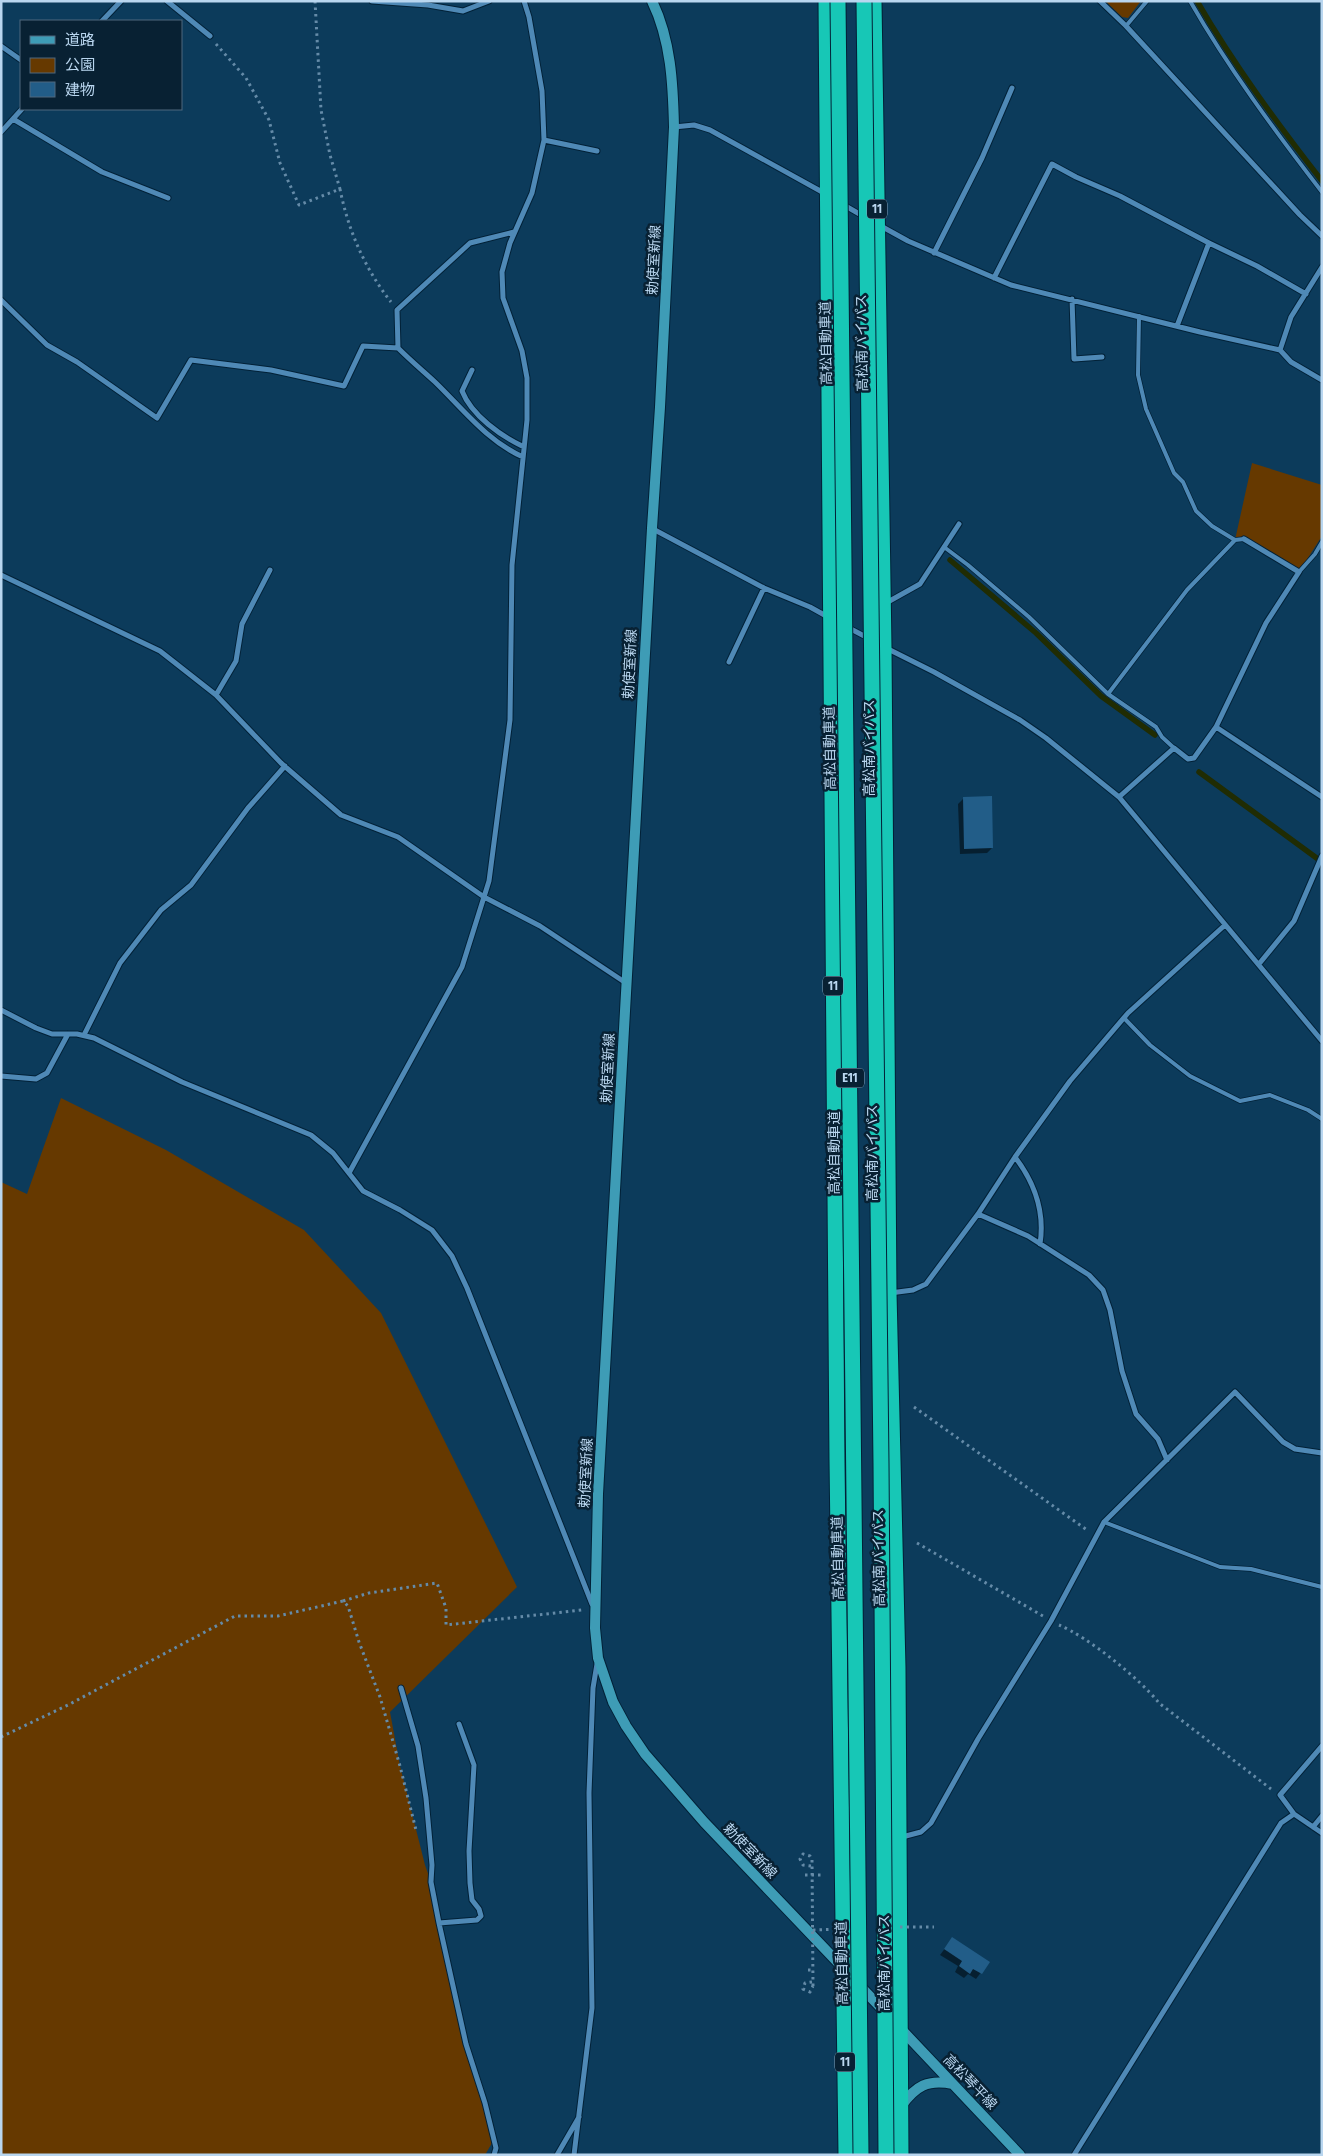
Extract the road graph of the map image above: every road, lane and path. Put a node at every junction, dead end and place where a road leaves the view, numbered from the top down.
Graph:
1 (120, 1) edge
2 (167, 1) edge
3 (315, 1) edge
4 (372, 1) edge
5 (489, 1) edge
6 (524, 1) edge
7 (652, 1) edge
8 (826, 1) edge
9 (838, 1) edge
10 (864, 1) edge
11 (874, 1) edge
12 (1100, 1) edge
13 (1147, 1) edge
14 (1190, 1) edge
15 (103, 20) edge
16 (1126, 26) junction
17 (210, 36) joint
18 (1, 46) edge
19 (20, 59) edge
20 (1012, 88) dead end
21 (21, 110) edge
22 (13, 119) junction
23 (674, 127) junction
24 (1, 132) edge
25 (544, 140) junction
26 (597, 151) dead end
27 (340, 189) junction
28 (1322, 192) edge
29 (828, 196) junction
30 (168, 198) dead end
31 (878, 224) junction
32 (514, 232) junction
33 (1322, 236) edge
34 (1209, 243) junction
35 (934, 253) junction
36 (1322, 266) edge
37 (994, 278) junction
38 (1306, 294) junction
39 (1, 300) edge
40 (1072, 300) junction
41 (397, 310) junction
42 (1138, 316) junction
43 (1177, 326) junction
44 (398, 348) junction
45 (1280, 350) junction
46 (1102, 357) dead end
47 (472, 370) dead end
48 (1322, 380) edge
49 (524, 446) junction
50 (523, 457) junction
51 (959, 524) dead end
52 (652, 528) junction
53 (1244, 539) joint
54 (1235, 540) junction
55 (1322, 542) edge
56 (944, 547) junction
57 (270, 570) dead end
58 (1299, 572) junction
59 (1, 575) edge
60 (764, 588) junction
61 (883, 604) junction
62 (830, 618) junction
63 (884, 647) junction
64 (729, 662) dead end
65 (1108, 694) junction
66 (216, 695) junction
67 (1216, 727) junction
68 (1174, 748) junction
69 (285, 766) junction
70 (1119, 797) junction
71 (1322, 797) edge
72 (1320, 859) edge
73 (1315, 870) junction
74 (1322, 873) edge
75 (484, 897) junction
76 (1225, 925) junction
77 (1259, 964) junction
78 (626, 983) junction
79 (1, 1010) edge
80 (1124, 1018) junction
81 (68, 1034) junction
82 (84, 1036) junction
83 (1322, 1041) edge
84 (1, 1076) edge
85 (1322, 1119) edge
86 (1016, 1157) junction
87 (349, 1173) junction
88 (978, 1214) junction
89 (1040, 1244) junction
90 (889, 1293) junction
91 (914, 1407) dead end
92 (1322, 1453) edge
93 (1167, 1460) junction
94 (1104, 1522) junction
95 (1096, 1537) junction
96 (917, 1543) dead end
97 (1322, 1587) edge
98 (343, 1601) junction
99 (595, 1610) junction
100 (1051, 1621) junction
101 (598, 1658) junction
102 (401, 1688) dead end
103 (459, 1724) dead end
104 (1, 1737) edge
105 (1322, 1746) edge
106 (1280, 1795) junction
107 (1294, 1814) junction
108 (1322, 1816) edge
109 (1313, 1827) junction
110 (1322, 1833) edge
111 (418, 1838) dead end
112 (899, 1838) junction
113 (811, 1866) dead end
114 (812, 1874) junction
115 (822, 1875) dead end
116 (439, 1924) junction
117 (808, 1970) dead end
118 (813, 1970) junction
119 (845, 1970) junction
120 (812, 1982) dead end
121 (901, 2028) junction
122 (953, 2084) junction
123 (901, 2107) junction
124 (581, 2114) junction
125 (494, 2155) edge
126 (557, 2155) edge
127 (574, 2155) edge
128 (846, 2155) edge
129 (861, 2155) edge
130 (886, 2155) edge
131 (901, 2155) edge
132 (1020, 2155) edge
133 (1074, 2155) edge

1 - 15 street
2 - 17 street
3 - 27 path
4 - 5 street
6 - 25 street
7 - 23 main road, 勅使室新線
8 - 29 highway, 11
9 - 129 highway, 高松自動車道 / E11, bridge
10 - 130 highway, E11, bridge
11 - 31 highway, 高松南バイパス / 11
12 - 16 street
13 - 16 lane
14 - 28 lane
16 - 33 street
17 - 27 path
18 - 19 street
20 - 35 street
21 - 22 street
22 - 24 street
22 - 30 street
23 - 29 street
23 - 52 main road, 勅使室新線
25 - 26 street
25 - 32 street
27 - 41 path
29 - 31 street
29 - 62 highway, 11
31 - 35 street
31 - 61 highway, 高松南バイパス / 11
32 - 41 street
32 - 49 street
34 - 37 street
34 - 38 street
34 - 43 street
35 - 37 street
36 - 38 street
37 - 40 street
38 - 45 street
39 - 44 street
40 - 42 street
40 - 46 street
41 - 44 street
42 - 43 street
42 - 54 lane
43 - 45 street
44 - 50 street
45 - 48 street
47 - 49 street
49 - 50 street
50 - 75 street
51 - 56 street
52 - 60 street
52 - 78 main road, 勅使室新線
53 - 54 lane
53 - 58 street
54 - 65 lane
55 - 58 lane
56 - 61 street
56 - 65 lane
57 - 66 street
58 - 67 street
59 - 66 street
60 - 62 street
60 - 64 street
61 - 63 highway, 高松南バイパス / 11
62 - 63 street
62 - 119 highway, 11
63 - 70 street
63 - 90 highway, 高松南バイパス / 11
65 - 68 lane
66 - 69 street
67 - 68 street
67 - 71 street
68 - 70 street
69 - 75 street
69 - 82 street
70 - 76 street
72 - 73 street
73 - 74 street
73 - 77 street
75 - 78 street
75 - 87 street
76 - 77 street
76 - 80 street
77 - 83 street
78 - 99 main road, 勅使室新線
79 - 81 street
80 - 85 lane
80 - 86 street
81 - 82 street
81 - 84 street
82 - 87 street
86 - 88 street
86 - 89 street
87 - 99 street
88 - 89 street
88 - 90 street
89 - 93 street
90 - 112 highway, 高松南バイパス / 11
91 - 95 path
92 - 93 street
93 - 94 street
94 - 95 street
94 - 97 lane
95 - 100 street
96 - 100 path
98 - 99 path
98 - 104 path
98 - 111 path
99 - 101 main road, 勅使室新線
100 - 106 path
100 - 112 street
101 - 119 main road, 勅使室新線
101 - 124 street
102 - 116 street
103 - 116 street
105 - 106 street
106 - 107 street
107 - 109 street
107 - 133 street
108 - 109 street
109 - 110 street
112 - 121 highway, 高松南バイパス / 11
113 - 114 path, bridge
114 - 115 path, bridge
114 - 118 path, bridge
116 - 125 street
117 - 118 path, bridge
118 - 120 path, bridge
119 - 121 main road, 勅使室新線
119 - 128 highway, 11
121 - 122 main road, 高松琴平線
121 - 123 highway, 高松南バイパス / 11
122 - 123 main road
122 - 132 main road, 高松琴平線
123 - 131 highway, 高松南バイパス / 11
124 - 126 street
124 - 127 street

